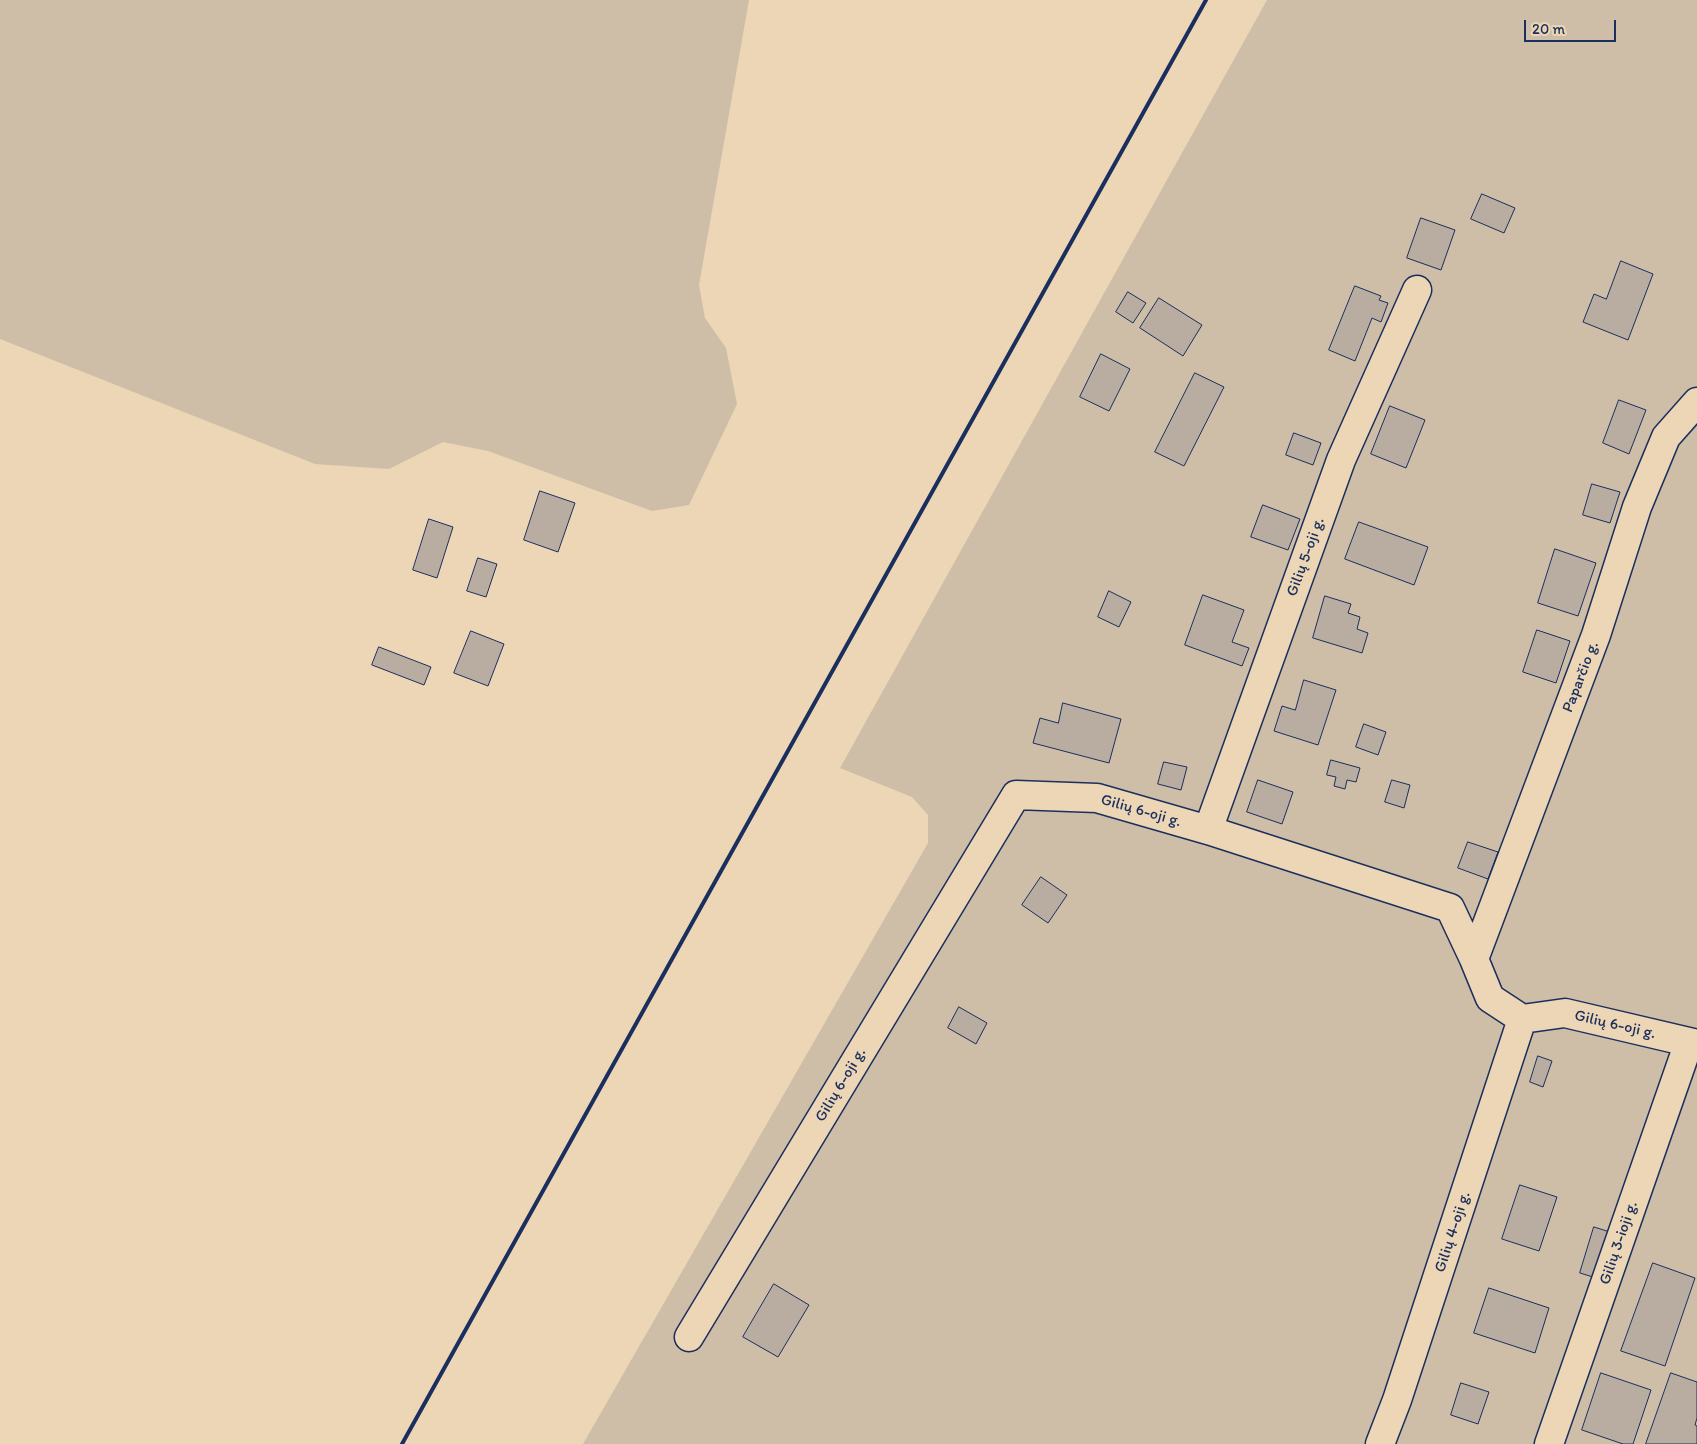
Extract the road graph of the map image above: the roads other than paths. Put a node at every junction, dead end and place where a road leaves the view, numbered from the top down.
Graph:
1 (1417, 290) dead end
2 (1697, 402) edge
3 (1208, 830) junction
4 (1474, 959) junction
5 (1522, 1019) junction
6 (1693, 1043) edge
7 (689, 1337) dead end
8 (1380, 1444) edge
9 (1550, 1444) edge

1 - 3 street, Gilių 5-oji g.
2 - 4 street, Paparčio g.
3 - 4 street, Gilių 6-oji g.
3 - 7 street, Gilių 6-oji g.
4 - 5 street, Gilių 6-oji g.
5 - 6 street, Gilių 6-oji g.
5 - 8 street, Gilių 4-oji g.
6 - 9 street, Gilių 3-ioji g.

